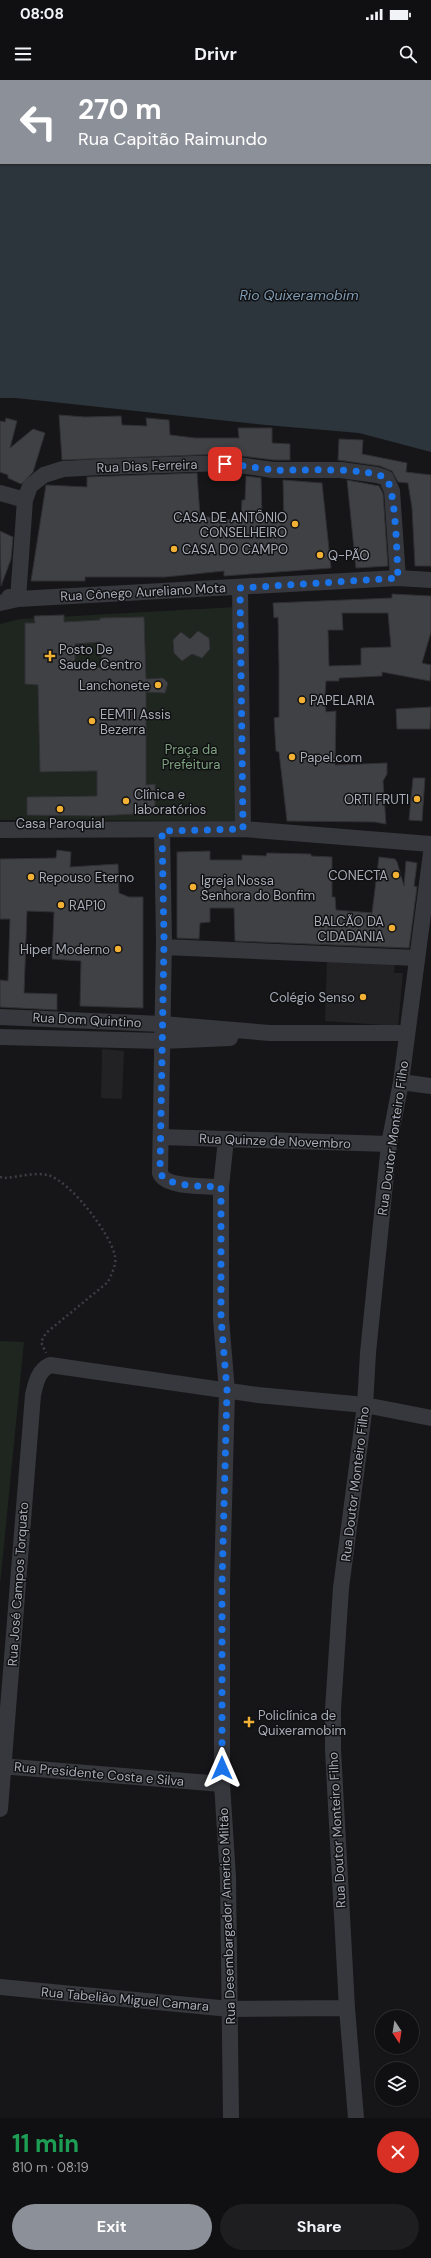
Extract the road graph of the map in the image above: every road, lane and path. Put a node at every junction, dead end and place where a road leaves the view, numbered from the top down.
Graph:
1 (0, 493) edge
2 (28, 493) junction
3 (398, 578) junction
4 (431, 580) edge
5 (240, 588) junction
6 (0, 595) edge
7 (18, 599) junction
8 (0, 603) edge
9 (243, 829) junction
10 (0, 830) edge
11 (162, 831) junction
12 (431, 844) edge
13 (431, 852) edge
14 (164, 947) junction
15 (417, 958) junction
16 (0, 1017) edge
17 (162, 1024) junction
18 (270, 1033) junction
19 (407, 1033) junction
20 (0, 1037) edge
21 (162, 1041) junction
22 (402, 1082) junction
23 (431, 1086) edge
24 (161, 1137) junction
25 (226, 1139) junction
26 (389, 1144) junction
27 (0, 1177) edge
28 (221, 1187) junction
29 (50, 1365) junction
30 (227, 1390) junction
31 (365, 1405) junction
32 (431, 1418) edge
33 (2, 1767) edge
34 (222, 1784) junction
35 (0, 1810) edge
36 (0, 1988) edge
37 (347, 2008) junction
38 (230, 2009) junction
39 (232, 2118) edge
40 (356, 2118) edge

1 - 2 street
2 - 3 street, Rua Dias Ferreira
2 - 7 street
3 - 4 street, Rua Cônego Aureliano Mota
3 - 5 street, Rua Cônego Aureliano Mota
5 - 7 street, Rua Cônego Aureliano Mota
5 - 9 street
6 - 7 street, Rua Cônego Aureliano Mota
7 - 8 street
9 - 11 street
9 - 12 street
10 - 11 street
11 - 14 street
13 - 15 street, Rua Doutor Monteiro Filho
14 - 15 street
14 - 17 street
15 - 19 street, Rua Doutor Monteiro Filho
16 - 17 street, Rua Dom Quintino
17 - 18 street, Rua Dom Quintino
17 - 21 street
18 - 19 street, Rua Dom Quintino
18 - 21 street, Rua Dom Quintino
19 - 22 street, Rua Doutor Monteiro Filho
20 - 21 street, Rua Dom Quintino
21 - 24 street
22 - 23 street
22 - 26 street, Rua Doutor Monteiro Filho
24 - 25 street, Rua Quinze de Novembro
24 - 28 street
25 - 26 street, Rua Quinze de Novembro
25 - 28 street, Rua Desembargador Americo Miltão
26 - 31 street, Rua Doutor Monteiro Filho
27 - 29 path
28 - 30 street, Rua Desembargador Americo Miltão
29 - 30 street
29 - 33 street, Rua José Campos Torquato
30 - 31 street
30 - 34 street, Rua Desembargador Americo Miltão
31 - 32 street
31 - 37 street, Rua Doutor Monteiro Filho
33 - 34 street, Rua Presidente Costa e Silva
33 - 35 street, Rua José Campos Torquato
34 - 38 street, Rua Desembargador Americo Miltão
36 - 38 street, Rua Tabelião Miguel Camara
37 - 38 street, Rua Tabelião Miguel Camara
37 - 40 street, Rua Doutor Monteiro Filho
38 - 39 street, Rua Desembargador Americo Miltão

